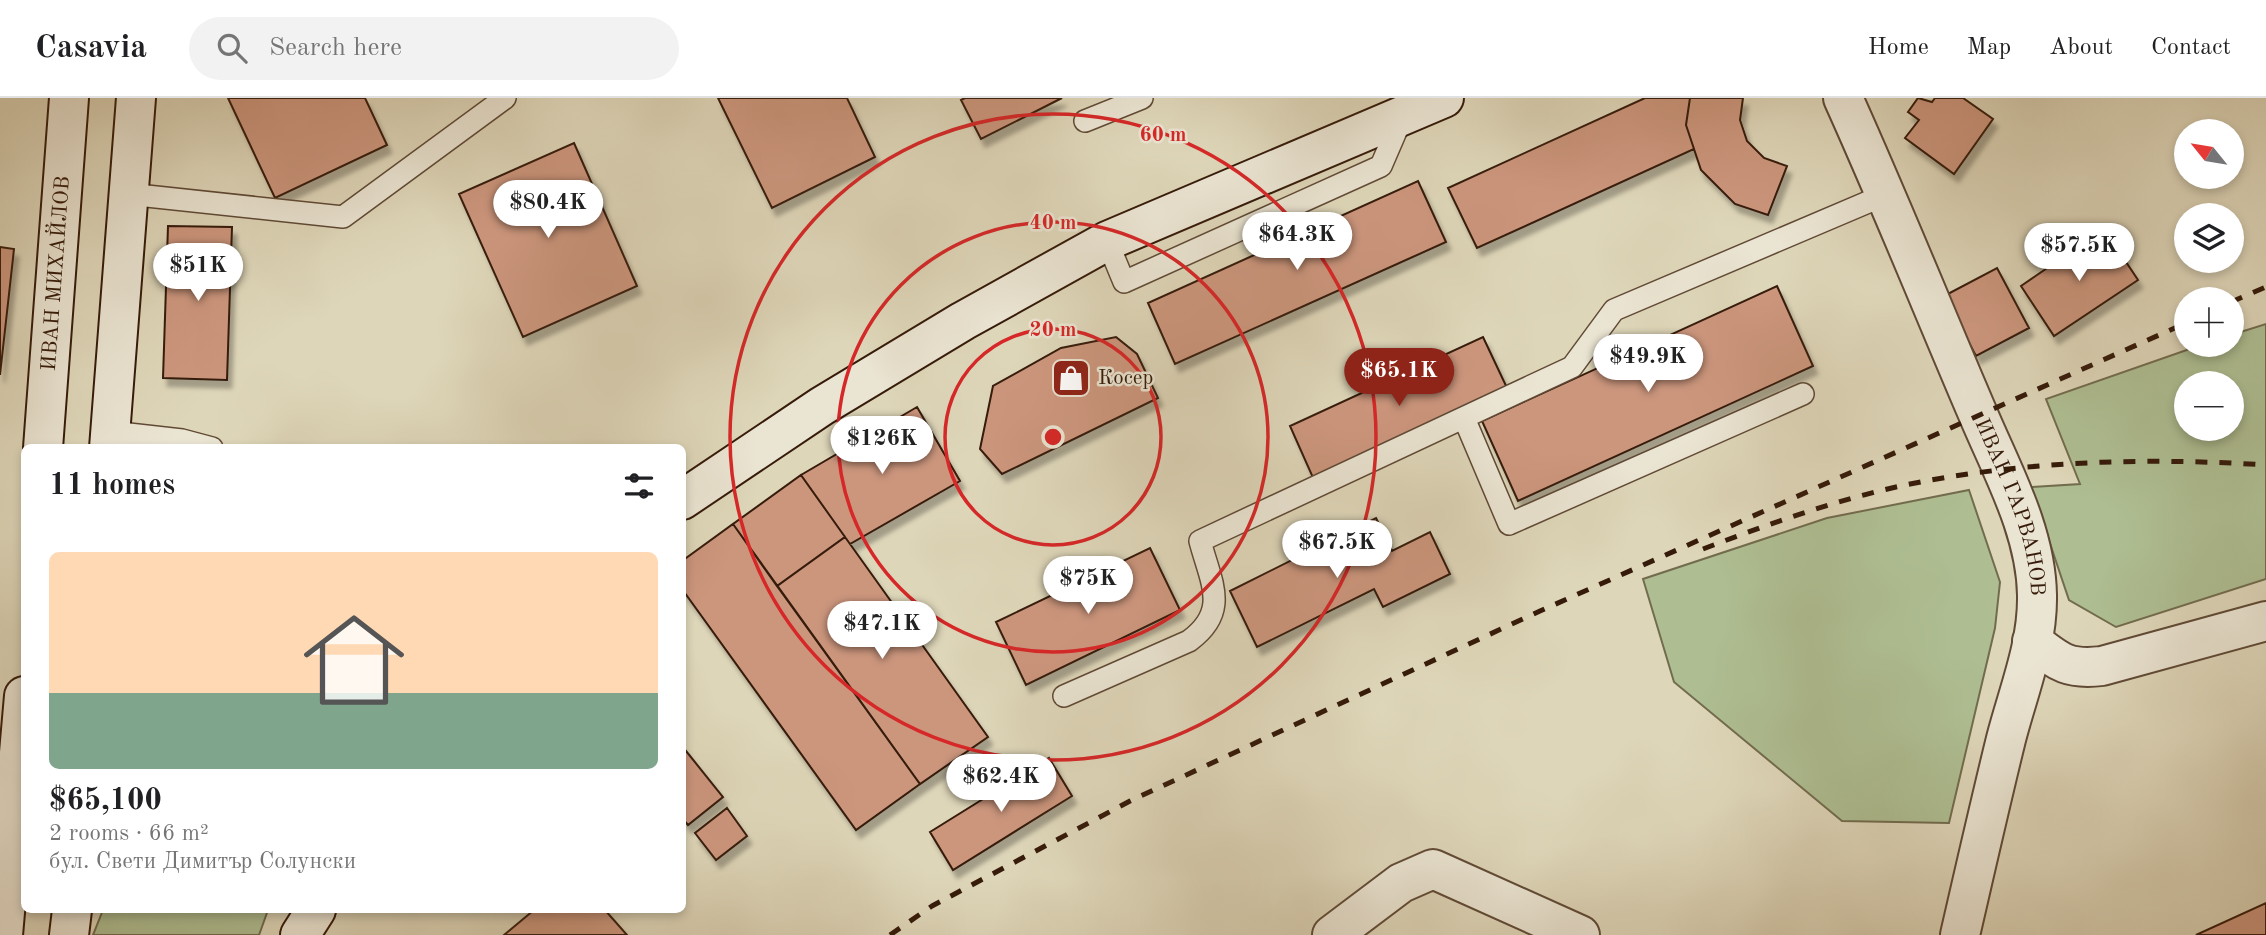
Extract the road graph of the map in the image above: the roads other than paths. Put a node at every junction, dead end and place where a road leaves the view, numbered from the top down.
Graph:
1 (69, 98) edge
2 (136, 98) edge
3 (505, 98) edge
4 (1142, 98) edge
5 (1444, 98) edge
6 (1843, 98) edge
7 (1085, 121) dead end
8 (128, 194) junction
9 (1887, 194) junction
10 (1803, 394) dead end
11 (1464, 418) junction
12 (110, 440) edge
13 (43, 444) edge
14 (197, 444) edge
15 (725, 469) junction
16 (686, 497) edge
17 (686, 506) edge
18 (2266, 621) edge
19 (2032, 641) junction
20 (1065, 696) dead end
21 (21, 710) edge
22 (15, 738) edge
23 (13, 807) edge
24 (72, 913) edge
25 (314, 913) edge
26 (3, 935) edge
27 (69, 935) edge
28 (300, 935) edge
29 (1332, 935) edge
30 (1580, 935) edge
31 (1960, 935) edge

1 - 13 street, ИВАН МИХАЙЛОВ
2 - 8 street
3 - 8 lane
4 - 7 lane
5 - 15 street
6 - 9 street, ИВАН ГАРВАНОВ
8 - 12 street
9 - 11 lane
9 - 19 street, ИВАН ГАРВАНОВ
10 - 11 lane
11 - 20 lane
12 - 14 lane
15 - 16 street
15 - 17 street
18 - 19 street
19 - 31 street, ИВАН ГАРВАНОВ
21 - 22 street
22 - 23 street
23 - 26 street
24 - 27 street
25 - 28 street
29 - 30 street

